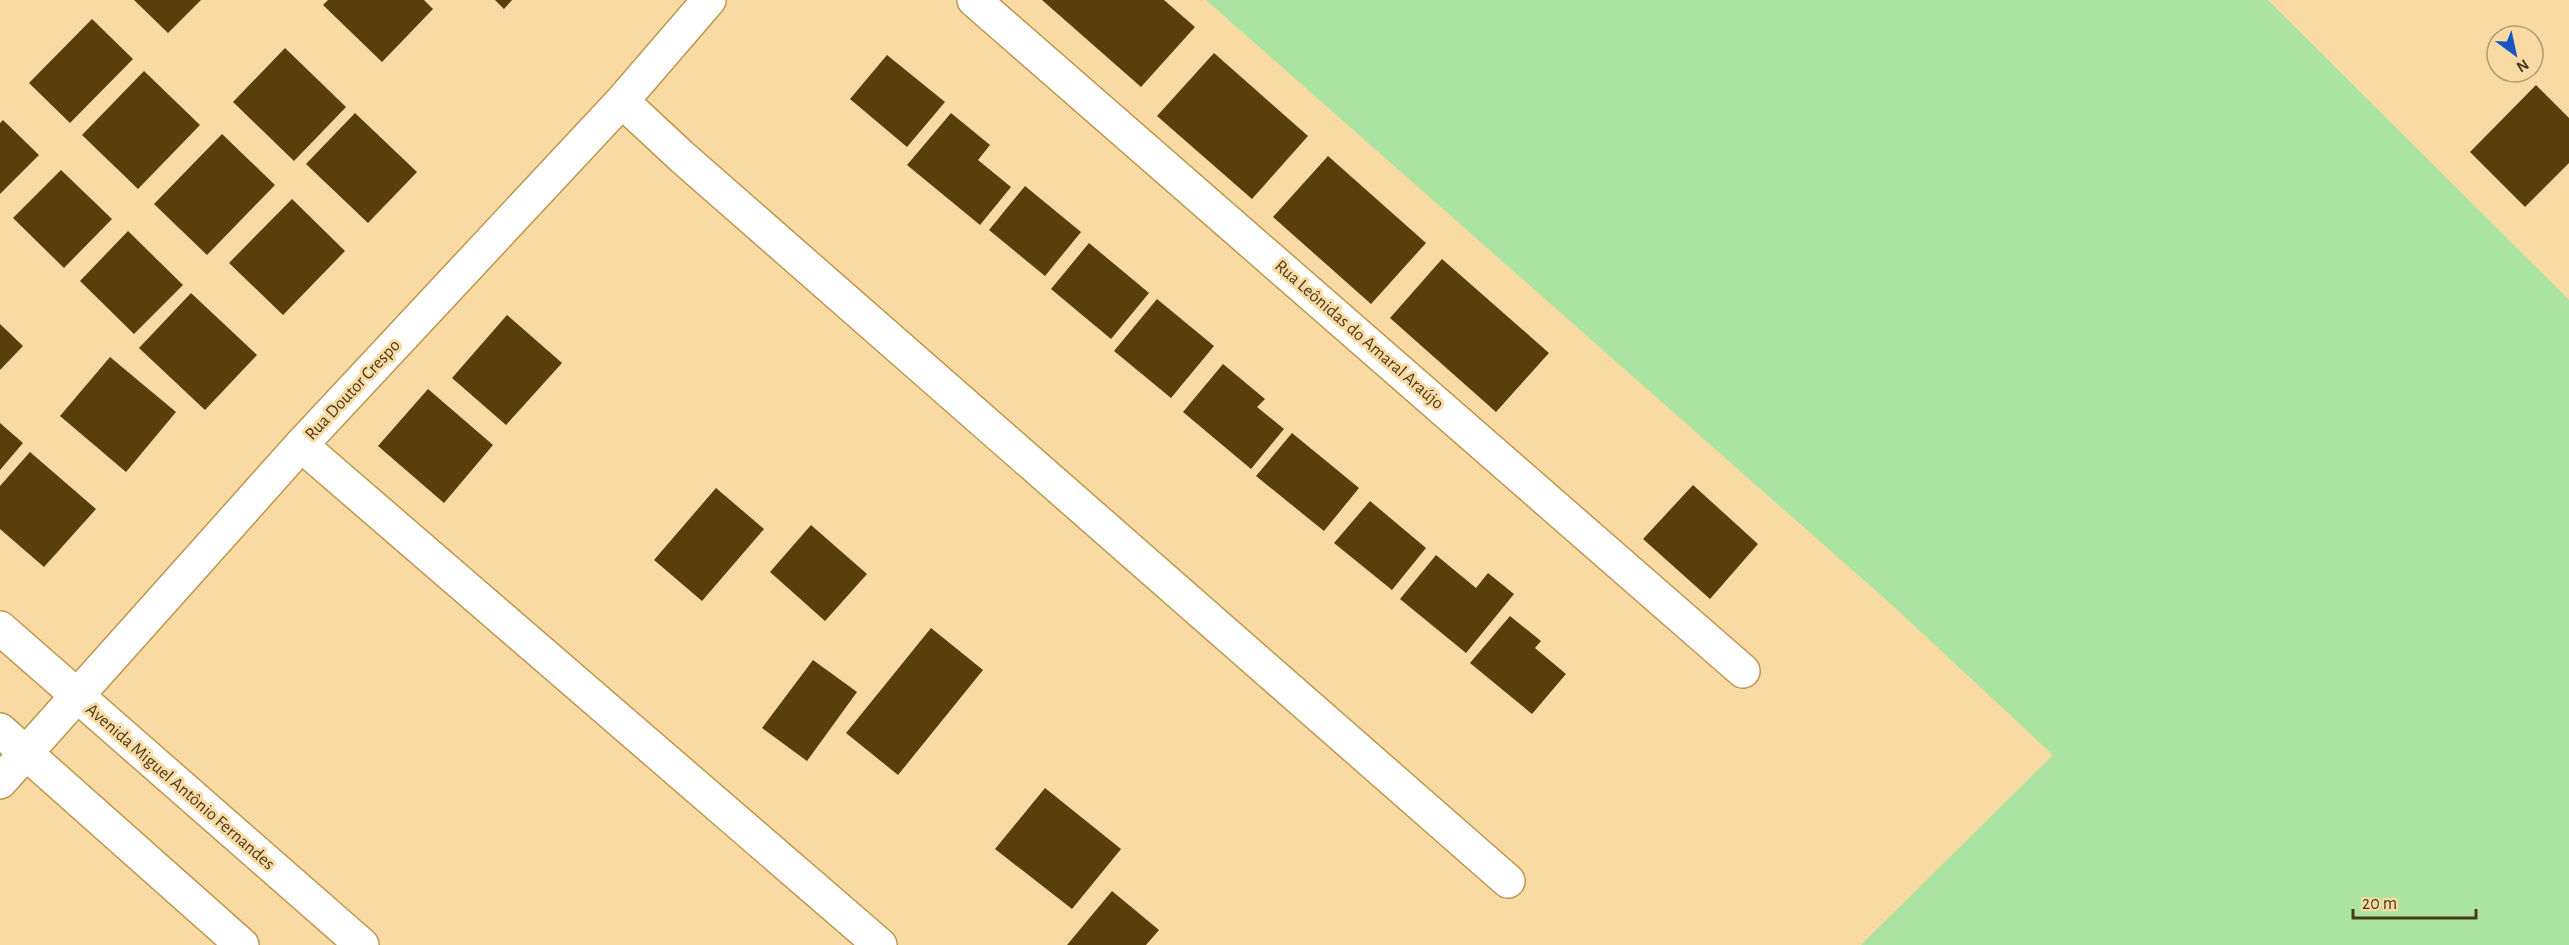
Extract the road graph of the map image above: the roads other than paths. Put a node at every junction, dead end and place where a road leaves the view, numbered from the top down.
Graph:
1 (709, 0) edge
2 (974, 0) edge
3 (622, 101) junction
4 (301, 446) junction
5 (0, 628) edge
6 (1743, 671) dead end
7 (76, 697) junction
8 (0, 730) edge
9 (26, 752) junction
10 (0, 782) edge
11 (1508, 881) dead end
12 (242, 945) edge
13 (362, 945) edge
14 (880, 945) edge

1 - 3 street, Rua Doutor Crespo
2 - 6 street, Rua Leônidas do Amaral Araújo
3 - 4 street, Rua Doutor Crespo
3 - 11 street
4 - 7 street, Rua Doutor Crespo
4 - 14 street
5 - 7 street, Avenida Miguel Antônio Fernandes
7 - 9 street, Rua Doutor Crespo
7 - 13 street, Avenida Miguel Antônio Fernandes
8 - 9 street
9 - 10 street, Rua Doutor Crespo
9 - 12 street

